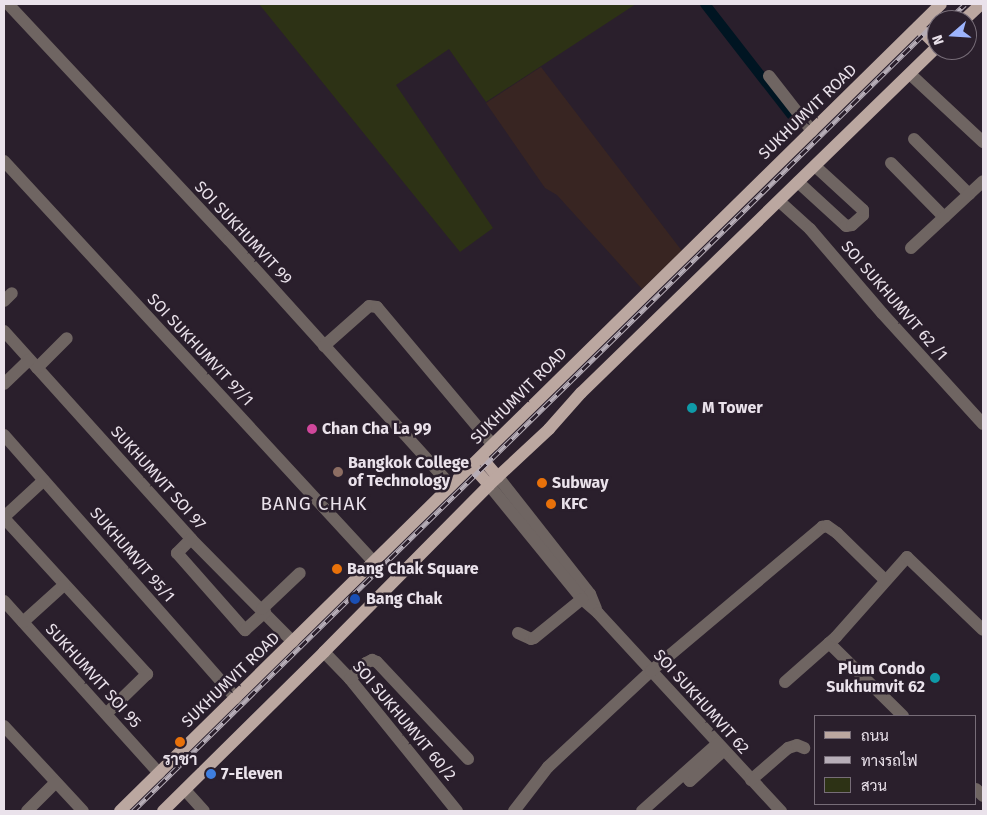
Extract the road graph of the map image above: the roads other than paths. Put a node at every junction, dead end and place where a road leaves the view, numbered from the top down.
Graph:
1 (8, 4) edge
2 (941, 4) edge
3 (918, 26) junction
4 (927, 35) edge
5 (927, 56) edge
6 (910, 74) junction
7 (769, 76) dead end
8 (812, 130) junction
9 (914, 140) dead end
10 (983, 142) edge
11 (4, 161) edge
12 (891, 163) dead end
13 (815, 166) junction
14 (983, 181) edge
15 (798, 182) junction
16 (969, 194) junction
17 (779, 201) junction
18 (944, 218) junction
19 (911, 248) dead end
20 (4, 331) edge
21 (67, 338) dead end
22 (324, 346) junction
23 (33, 364) junction
24 (4, 384) edge
25 (983, 424) edge
26 (4, 435) edge
27 (493, 445) junction
28 (476, 462) junction
29 (44, 480) junction
30 (494, 481) junction
31 (451, 486) junction
32 (4, 518) edge
33 (191, 539) junction
34 (373, 561) junction
35 (300, 573) dead end
36 (885, 580) junction
37 (64, 585) junction
38 (582, 599) junction
39 (4, 601) edge
40 (263, 611) junction
41 (598, 613) junction
42 (23, 622) junction
43 (983, 630) edge
44 (518, 633) dead end
45 (293, 642) junction
46 (829, 643) junction
47 (324, 652) junction
48 (651, 671) junction
49 (350, 679) junction
50 (786, 682) dead end
51 (236, 698) junction
52 (106, 714) junction
53 (902, 715) edge
54 (4, 726) edge
55 (720, 747) junction
56 (804, 748) dead end
57 (468, 759) dead end
58 (159, 773) junction
59 (751, 780) junction
60 (55, 783) junction
61 (184, 790) junction
62 (27, 811) edge
63 (83, 811) edge
64 (120, 811) edge
65 (163, 811) edge
66 (204, 811) edge
67 (457, 811) edge
68 (514, 811) edge
69 (642, 811) edge
70 (781, 811) edge

1 - 22 street, SOI SUKHUMVIT 99
2 - 3 main road, SUKHUMVIT ROAD
3 - 4 main road
3 - 8 main road, SUKHUMVIT ROAD
5 - 6 main road
6 - 10 street
6 - 13 main road
7 - 8 street
8 - 27 main road, SUKHUMVIT ROAD
9 - 16 street
11 - 34 street, SOI SUKHUMVIT 97/1
12 - 18 street
13 - 15 main road
13 - 15 street
14 - 16 street
15 - 17 main road
16 - 18 street
17 - 25 street, SOI SUKHUMVIT 62 /1
17 - 30 main road
18 - 19 street
20 - 23 street, SUKHUMVIT SOI 97
21 - 23 street
22 - 27 street
22 - 31 street, SOI SUKHUMVIT 99
23 - 24 street
23 - 33 street, SUKHUMVIT SOI 97
26 - 29 street, SUKHUMVIT 95/1
27 - 28 main road, SUKHUMVIT ROAD
28 - 30 main road
28 - 31 main road, SUKHUMVIT ROAD
29 - 32 street
29 - 51 street, SUKHUMVIT 95/1
30 - 38 street, SOI SUKHUMVIT 62
30 - 41 street, SOI SUKHUMVIT 62
30 - 47 main road
31 - 34 main road, SUKHUMVIT ROAD
32 - 37 street
33 - 40 street, SUKHUMVIT SOI 97
33 - 40 street
34 - 45 main road, SUKHUMVIT ROAD
35 - 40 street
36 - 43 street
36 - 46 street
36 - 48 street
37 - 42 street
37 - 52 street
38 - 41 street, SOI SUKHUMVIT 62
38 - 44 street
39 - 42 street, SUKHUMVIT SOI 95
40 - 45 street, SUKHUMVIT SOI 97
41 - 48 street, SOI SUKHUMVIT 62
42 - 52 street, SUKHUMVIT SOI 95
45 - 51 main road, SUKHUMVIT ROAD
46 - 50 street
46 - 53 street
47 - 49 street, SOI SUKHUMVIT 60/2
47 - 61 main road
48 - 55 street, SOI SUKHUMVIT 62
48 - 68 street
49 - 57 street
49 - 67 street, SOI SUKHUMVIT 60/2
51 - 58 main road, SUKHUMVIT ROAD
52 - 58 street, SUKHUMVIT SOI 95
54 - 60 street
55 - 59 street, SOI SUKHUMVIT 62
55 - 69 street
56 - 59 street
58 - 64 main road, SUKHUMVIT ROAD
59 - 70 street, SOI SUKHUMVIT 62
60 - 62 street
60 - 63 street
61 - 65 main road
61 - 66 street

